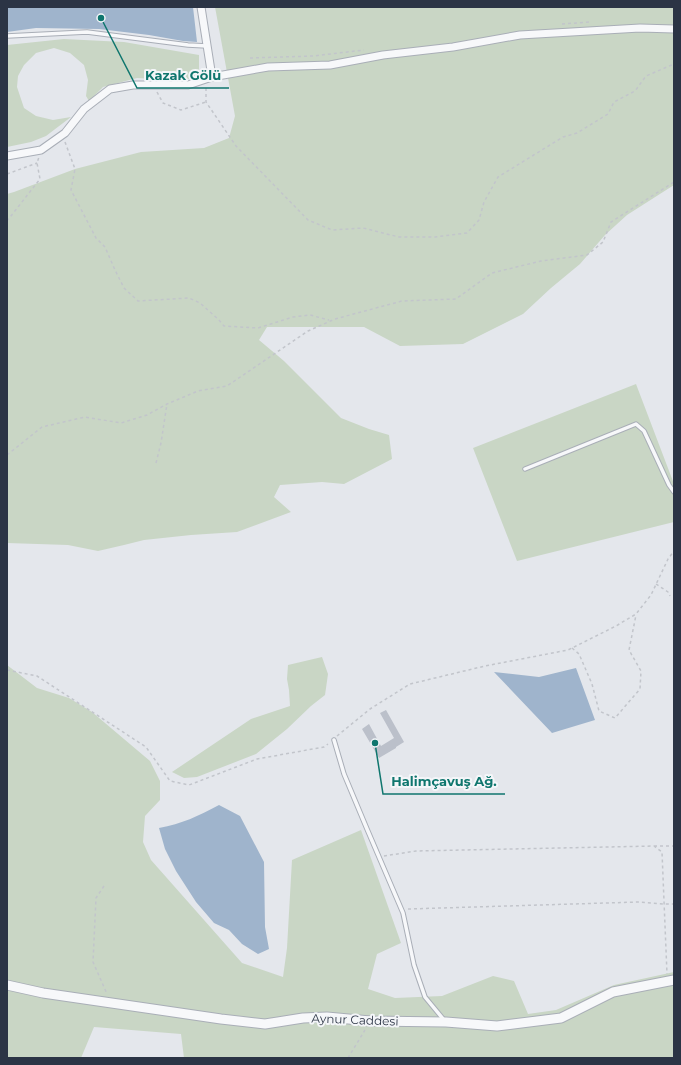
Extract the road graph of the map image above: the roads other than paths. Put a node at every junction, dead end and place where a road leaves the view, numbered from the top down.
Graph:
1 (201, 7) edge
2 (674, 29) edge
3 (7, 36) edge
4 (207, 46) junction
5 (209, 78) junction
6 (7, 156) edge
7 (525, 469) dead end
8 (674, 492) edge
9 (334, 740) road end
10 (670, 981) edge
11 (7, 985) edge
12 (446, 1022) junction

1 - 4 street
2 - 5 street
3 - 4 lane
4 - 5 street
5 - 6 street
7 - 8 lane
9 - 12 lane
10 - 12 street, Aynur Caddesi
11 - 12 street, Aynur Caddesi

